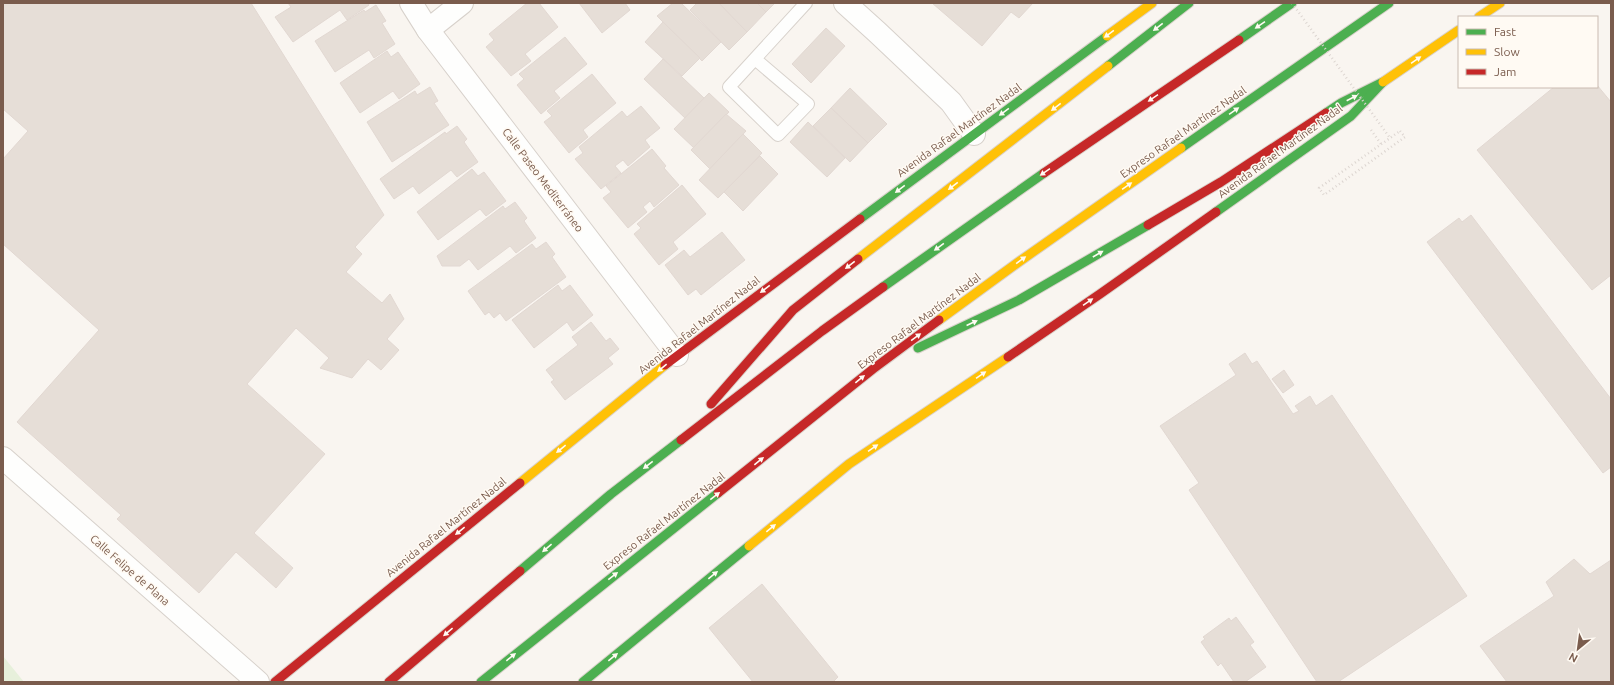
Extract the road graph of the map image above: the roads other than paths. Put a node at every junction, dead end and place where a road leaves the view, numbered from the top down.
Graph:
1 (411, 3) edge
2 (462, 3) edge
3 (806, 3) edge
4 (845, 3) edge
5 (1152, 3) edge
6 (1189, 3) edge
7 (1292, 3) edge
8 (1389, 3) edge
9 (1500, 3) edge
10 (1480, 16) edge
11 (428, 30) junction
12 (1458, 31) edge
13 (755, 59) junction
14 (1383, 82) junction
15 (974, 134) junction
16 (678, 355) junction
17 (873, 369) junction
18 (679, 442) junction
19 (3, 458) edge
20 (258, 682) edge
21 (275, 682) edge
22 (389, 682) edge
23 (481, 682) edge
24 (582, 682) edge

1 - 11 street, Calle Paseo Mediterráneo
2 - 11 street
3 - 13 lane
4 - 15 street
5 -> 15 main road, Avenida Rafael Martínez Nadal
6 -> 18 main road
7 -> 18 main road
17 -> 8 main road, Expreso Rafael Martínez Nadal
9 - 10 main road
11 - 16 street, Calle Paseo Mediterráneo
14 -> 12 main road, Avenida Rafael Martínez Nadal
13 - 13 lane
17 -> 14 main road
24 -> 14 main road, Avenida Rafael Martínez Nadal
15 -> 16 main road, Avenida Rafael Martínez Nadal
16 -> 21 main road, Avenida Rafael Martínez Nadal
23 -> 17 main road, Expreso Rafael Martínez Nadal
18 -> 22 main road
19 - 20 street, Calle Felipe de Plana

